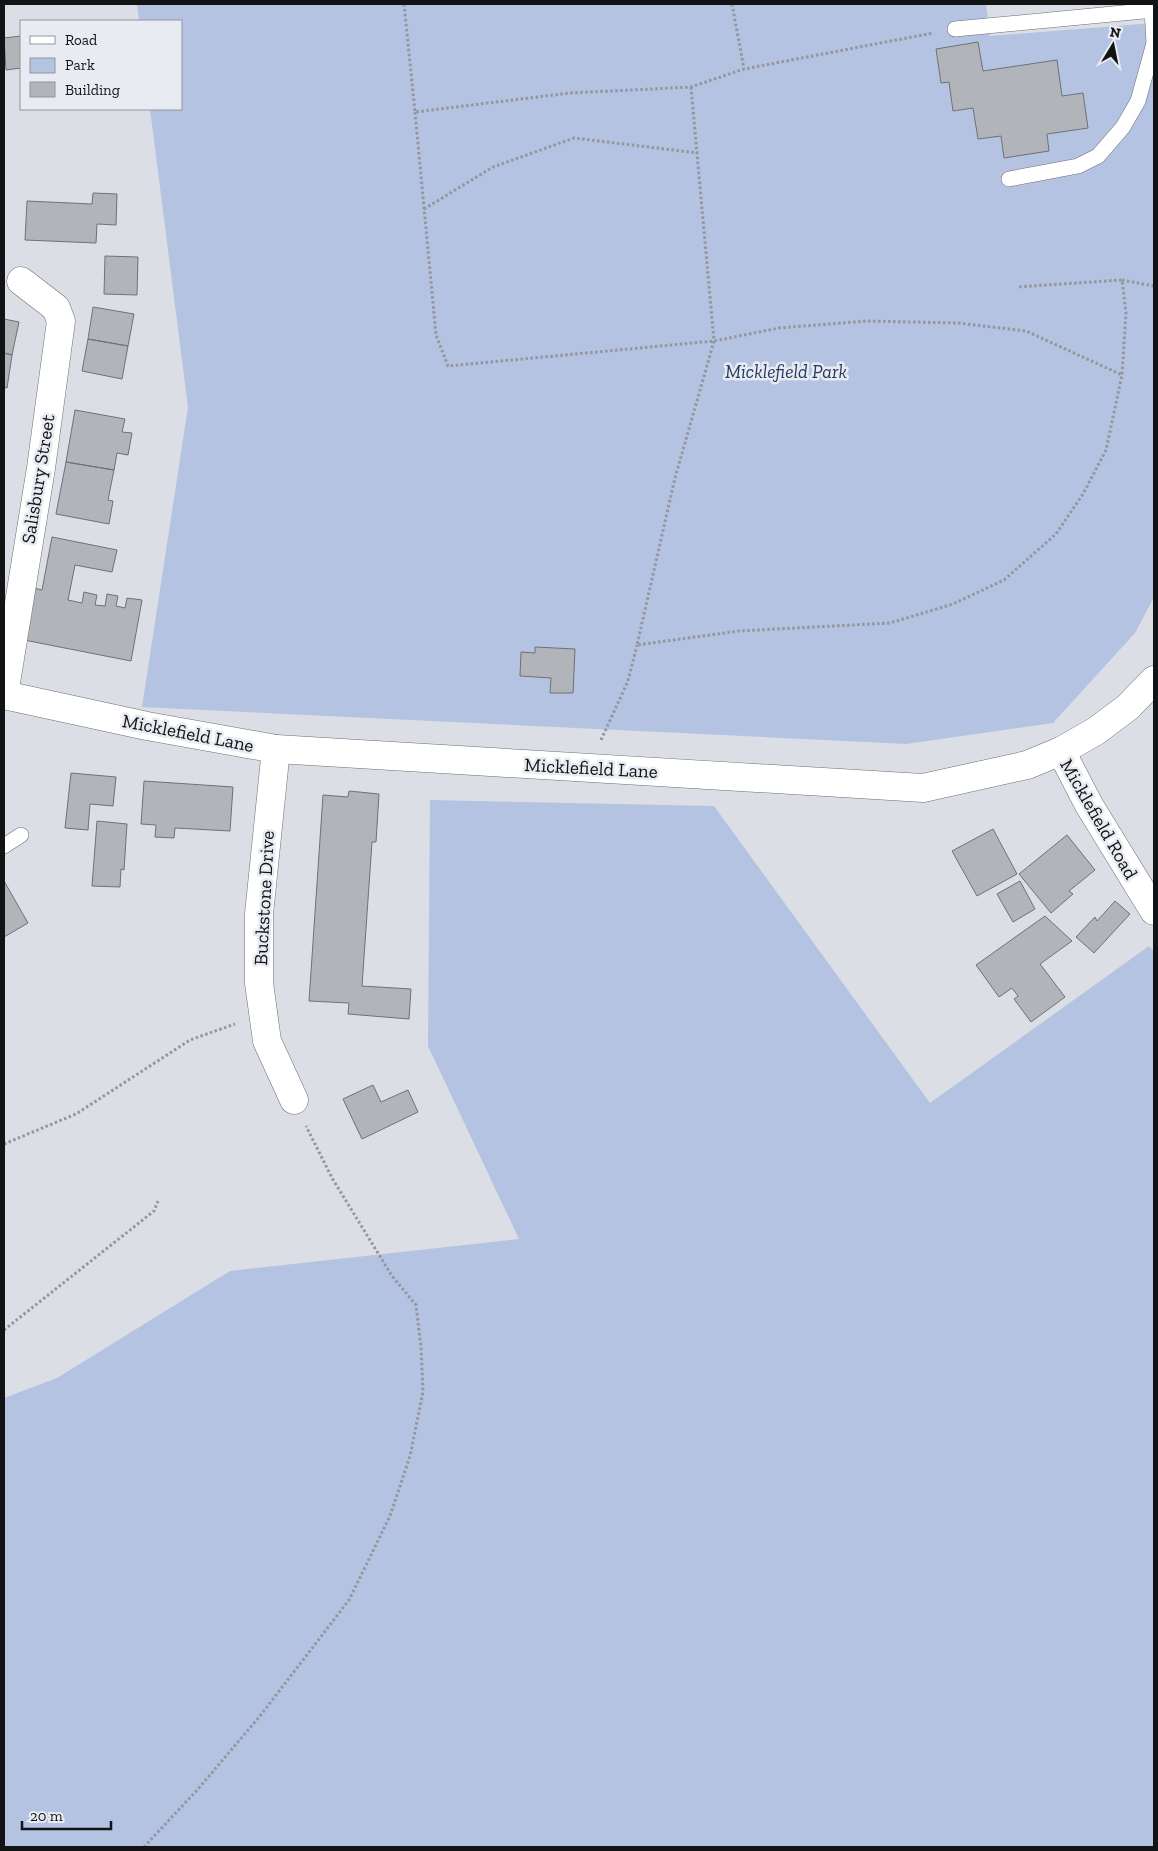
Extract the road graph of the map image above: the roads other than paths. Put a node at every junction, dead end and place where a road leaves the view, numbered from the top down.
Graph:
1 (1153, 10) edge
2 (955, 29) road end
3 (1154, 43) edge
4 (1009, 178) dead end
5 (21, 281) dead end
6 (1154, 680) edge
7 (4, 695) edge
8 (276, 749) junction
9 (1061, 751) junction
10 (21, 835) dead end
11 (4, 846) edge
12 (1154, 912) edge
13 (294, 1100) road end

1 - 2 lane
1 - 3 lane
3 - 4 lane
5 - 7 main road, Salisbury Street
6 - 9 main road, Micklefield Lane
7 - 8 main road, Micklefield Lane
8 - 9 main road, Micklefield Lane
8 - 13 main road, Buckstone Drive
9 - 12 main road, Micklefield Road
10 - 11 lane

